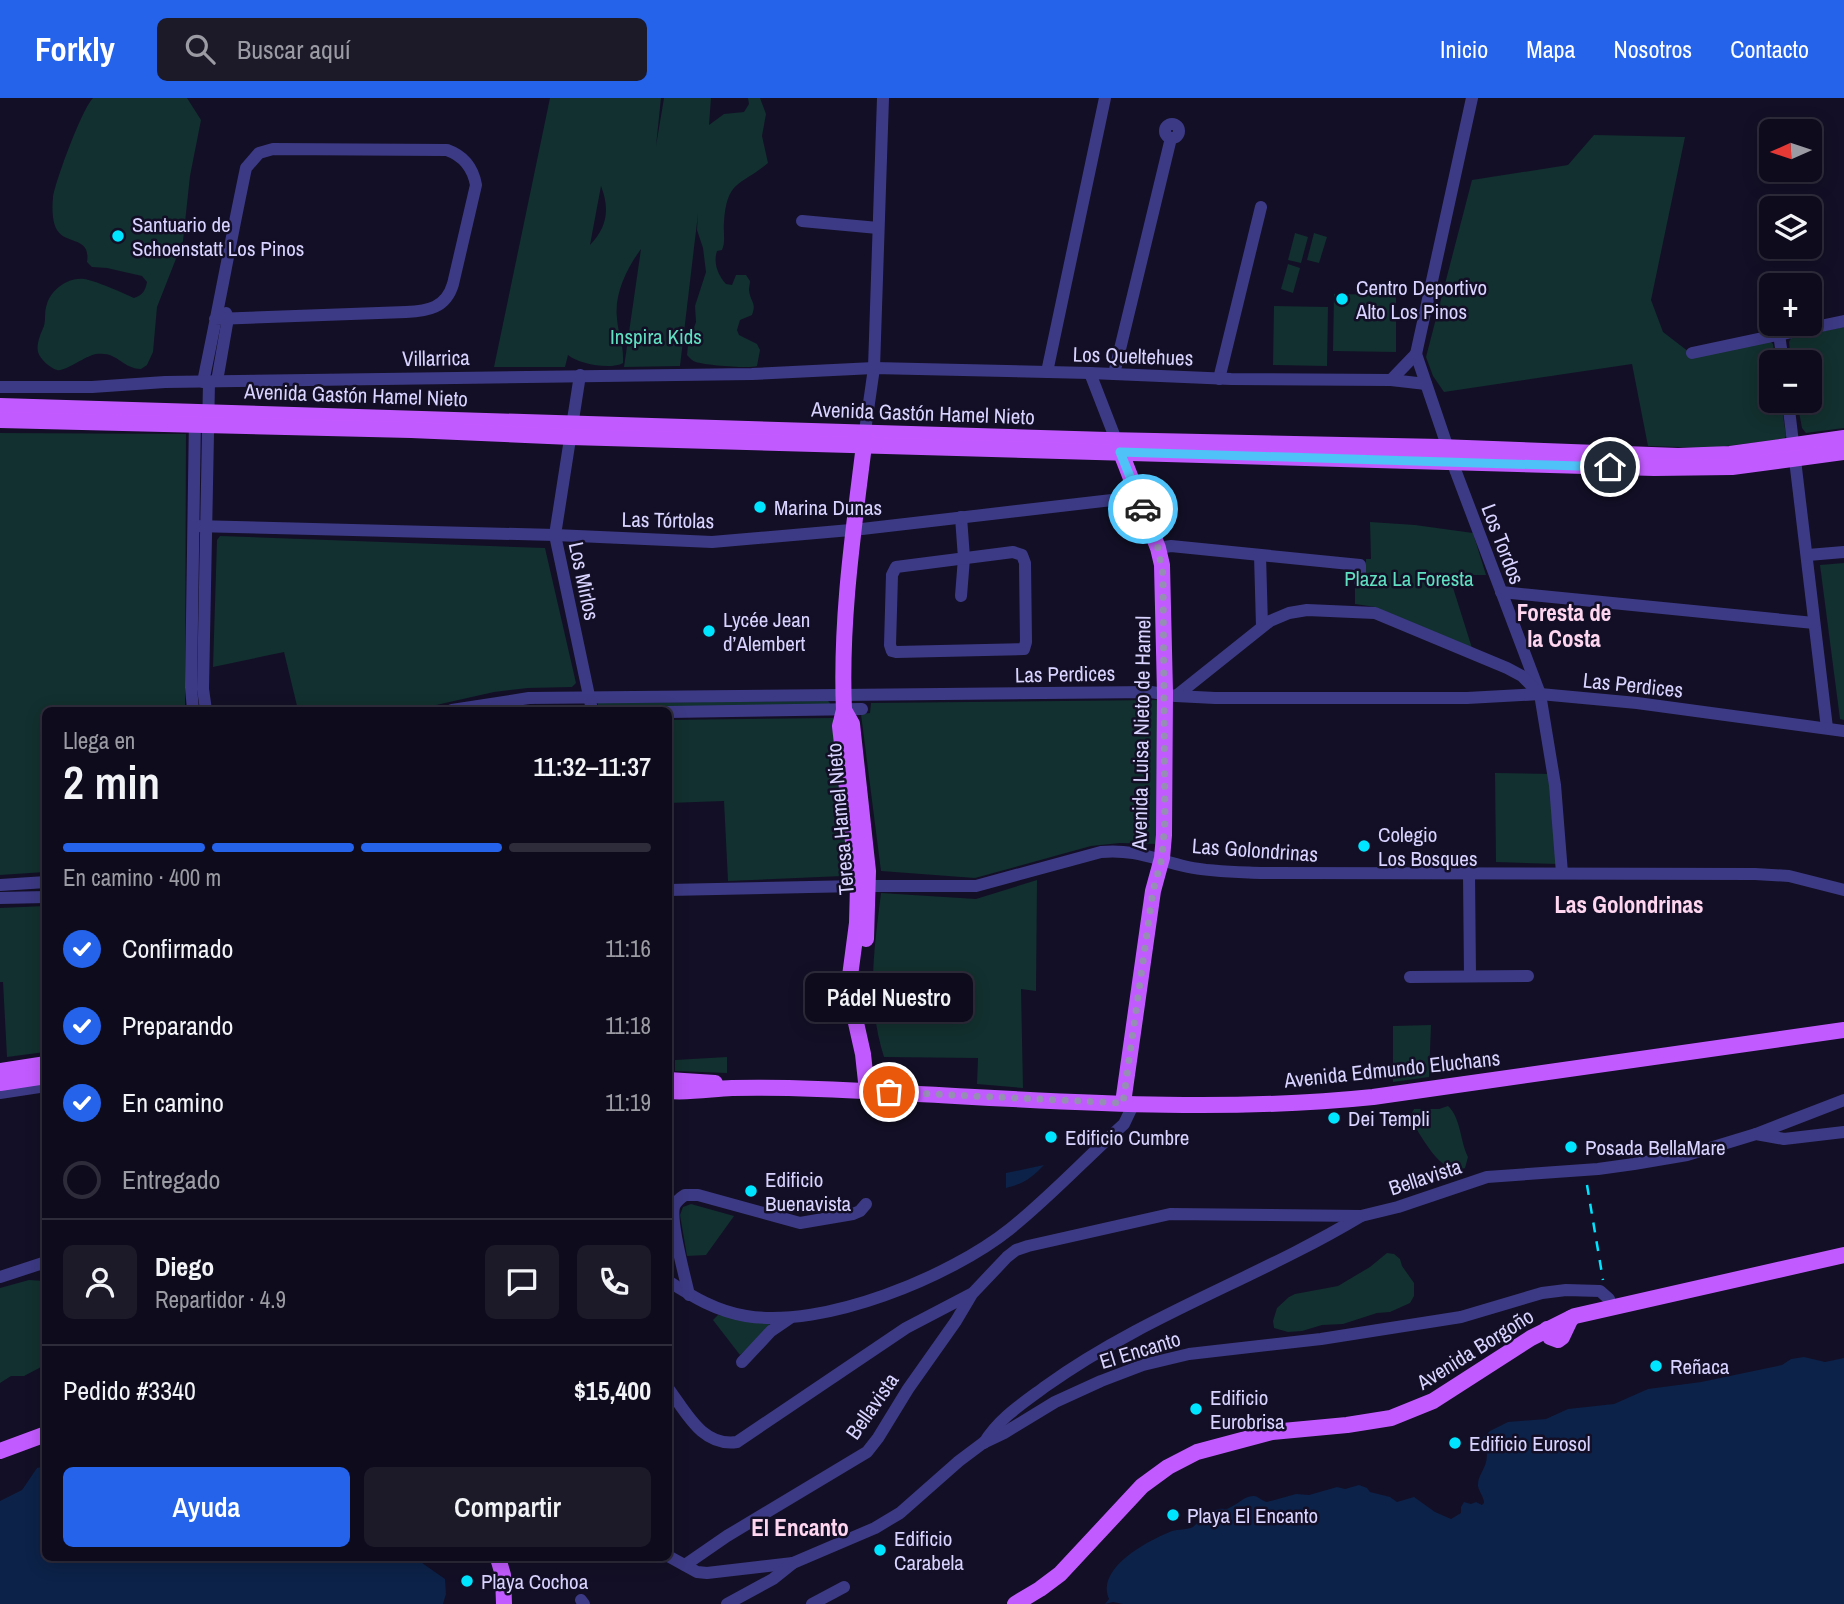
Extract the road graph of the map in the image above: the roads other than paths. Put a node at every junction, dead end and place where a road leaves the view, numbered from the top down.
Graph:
1 (883, 98) edge
2 (1105, 98) edge
3 (1472, 98) edge
4 (1171, 138) dead end
5 (1261, 207) dead end
6 (802, 221) dead end
7 (878, 228) junction
8 (222, 318) junction
9 (1844, 321) edge
10 (1822, 325) edge
11 (1770, 336) edge
12 (1692, 353) dead end
13 (1416, 354) junction
14 (874, 368) junction
15 (1047, 372) junction
16 (1090, 373) junction
17 (1114, 374) junction
18 (580, 375) junction
19 (1219, 379) junction
20 (1391, 380) junction
21 (210, 382) junction
22 (1426, 384) junction
23 (0, 387) edge
24 (0, 406) edge
25 (1790, 413) edge
26 (202, 419) junction
27 (0, 420) edge
28 (572, 430) junction
29 (865, 438) junction
30 (1844, 438) edge
31 (1118, 446) junction
32 (1795, 452) junction
33 (1844, 452) edge
34 (1450, 454) junction
35 (1138, 497) junction
36 (961, 517) junction
37 (194, 526) junction
38 (208, 526) junction
39 (852, 530) junction
40 (555, 535) junction
41 (1158, 548) junction
42 (1844, 552) edge
43 (1260, 555) junction
44 (1808, 555) junction
45 (964, 558) junction
46 (1360, 582) dead end
47 (1501, 592) junction
48 (961, 596) dead end
49 (1814, 623) junction
50 (1262, 626) junction
51 (1540, 694) junction
52 (1170, 695) junction
53 (844, 703) junction
54 (591, 705) edge
55 (193, 707) edge
56 (206, 707) edge
57 (472, 707) edge
58 (862, 709) dead end
59 (672, 712) edge
60 (1827, 728) junction
61 (1844, 731) edge
62 (1162, 858) junction
63 (1468, 873) junction
64 (1562, 873) junction
65 (42, 882) edge
66 (0, 885) edge
67 (864, 886) junction
68 (672, 890) edge
69 (1844, 890) edge
70 (42, 897) edge
71 (0, 898) edge
72 (1410, 976) dead end
73 (1470, 976) junction
74 (1528, 976) dead end
75 (1844, 1030) edge
76 (42, 1065) edge
77 (0, 1071) edge
78 (42, 1077) edge
79 (672, 1080) edge
80 (0, 1083) edge
81 (42, 1087) edge
82 (731, 1088) junction
83 (672, 1091) edge
84 (872, 1091) junction
85 (0, 1093) edge
86 (1844, 1100) edge
87 (1128, 1103) junction
88 (1844, 1132) edge
89 (1756, 1134) junction
90 (866, 1204) dead end
91 (1361, 1216) junction
92 (1010, 1229) junction
93 (1016, 1250) junction
94 (1844, 1255) edge
95 (42, 1263) edge
96 (0, 1277) edge
97 (672, 1284) edge
98 (972, 1294) junction
99 (689, 1295) junction
100 (1611, 1307) junction
101 (790, 1318) junction
102 (742, 1362) dead end
103 (672, 1393) edge
104 (42, 1435) edge
105 (983, 1443) junction
106 (0, 1451) edge
107 (672, 1558) edge
108 (499, 1561) edge
109 (793, 1563) junction
110 (685, 1565) junction
111 (844, 1587) dead end
112 (504, 1604) edge
113 (727, 1604) edge
114 (812, 1604) edge
115 (1015, 1604) edge

1 - 7 street
2 - 15 street
3 - 13 street
4 - 17 street
5 - 19 street
6 - 7 street
7 - 14 street
8 - 8 street
8 - 21 street
9 - 10 street
11 - 12 street
13 - 20 street
13 - 22 street, Los Tordos
14 - 15 street, Los Queltehues
14 - 18 street, Villarrica
14 - 29 street
15 - 16 street, Los Queltehues
16 - 17 street, Los Queltehues
16 - 31 street, Avenida Luisa Nieto de Hamel
17 - 19 street, Los Queltehues
18 - 21 street, Villarrica
18 - 28 street, Los Mirlos
19 - 20 street, Los Queltehues
20 - 22 street, Los Queltehues
21 - 23 street, Villarrica
21 - 26 street
22 - 34 street, Los Tordos
24 - 26 main road, Avenida Gastón Hamel Nieto
25 - 32 street
26 - 27 main road, Avenida Gastón Hamel Nieto
26 - 28 main road, Avenida Gastón Hamel Nieto
26 - 37 street
26 - 38 street
28 - 29 main road, Avenida Gastón Hamel Nieto
28 - 40 street, Los Mirlos
29 - 31 main road, Avenida Gastón Hamel Nieto
29 - 39 main road, Teresa Hamel Nieto
30 - 32 main road, Avenida Gastón Hamel Nieto
31 - 34 main road, Avenida Gastón Hamel Nieto
31 - 35 main road, Avenida Luisa Nieto de Hamel
32 - 33 main road, Avenida Gastón Hamel Nieto
32 - 34 main road, Avenida Gastón Hamel Nieto
32 - 44 street
34 - 47 street, Los Tordos
35 - 36 street, Las Tórtolas
35 - 41 main road, Avenida Luisa Nieto de Hamel
36 - 39 street, Las Tórtolas
36 - 45 street
37 - 38 street, Las Tórtolas
37 - 55 street
38 - 40 street, Las Tórtolas
38 - 56 street
39 - 40 street, Las Tórtolas
39 - 53 main road, Teresa Hamel Nieto
40 - 54 street, Los Mirlos
41 - 43 street
41 - 52 main road, Avenida Luisa Nieto de Hamel
42 - 44 street
43 - 46 street
43 - 50 street
44 - 49 street
45 - 45 street
45 - 48 street
47 - 49 street
47 - 51 street, Los Tordos
49 - 60 street
50 - 51 street
50 - 52 street
51 - 52 street, Las Perdices
51 - 60 street, Las Perdices
51 - 64 street, Los Tordos
52 - 53 street, Las Perdices
52 - 62 main road, Avenida Luisa Nieto de Hamel
53 - 54 street, Las Perdices
53 - 58 street, Las Perdices
53 - 59 street, Las Perdices
53 - 67 main road, Teresa Hamel Nieto
54 - 57 street, Las Perdices
60 - 61 street, Las Perdices
62 - 63 street, Las Golondrinas
62 - 67 street, Las Golondrinas
62 - 87 main road, Avenida Luisa Nieto de Hamel
63 - 64 street, Las Golondrinas
63 - 73 street
64 - 69 street, Las Golondrinas
65 - 66 street
67 - 68 street, Las Golondrinas
67 - 84 main road, Teresa Hamel Nieto
70 - 71 street
72 - 73 street
73 - 74 street
75 - 87 main road, Avenida Edmundo Eluchans
76 - 77 main road
78 - 80 main road
79 - 82 main road, Avenida Edmundo Eluchans
81 - 85 street
82 - 83 main road, Avenida Edmundo Eluchans
82 - 84 main road, Avenida Edmundo Eluchans
84 - 87 main road, Avenida Edmundo Eluchans
86 - 89 street
87 - 92 street
88 - 89 street, Bellavista
89 - 91 street, Bellavista
90 - 99 street
91 - 93 street, Bellavista
91 - 105 street
92 - 93 street
92 - 101 street
93 - 98 street, Bellavista
94 - 100 main road, Avenida Borgoño
95 - 96 street
97 - 99 street
98 - 103 street
98 - 110 street, Bellavista
99 - 101 street
100 - 105 street, El Encanto
100 - 115 main road, Avenida Borgoño
101 - 102 street
104 - 106 main road
105 - 109 street, El Encanto
107 - 110 street
108 - 112 main road
109 - 110 street
109 - 113 street, El Encanto
111 - 114 street

